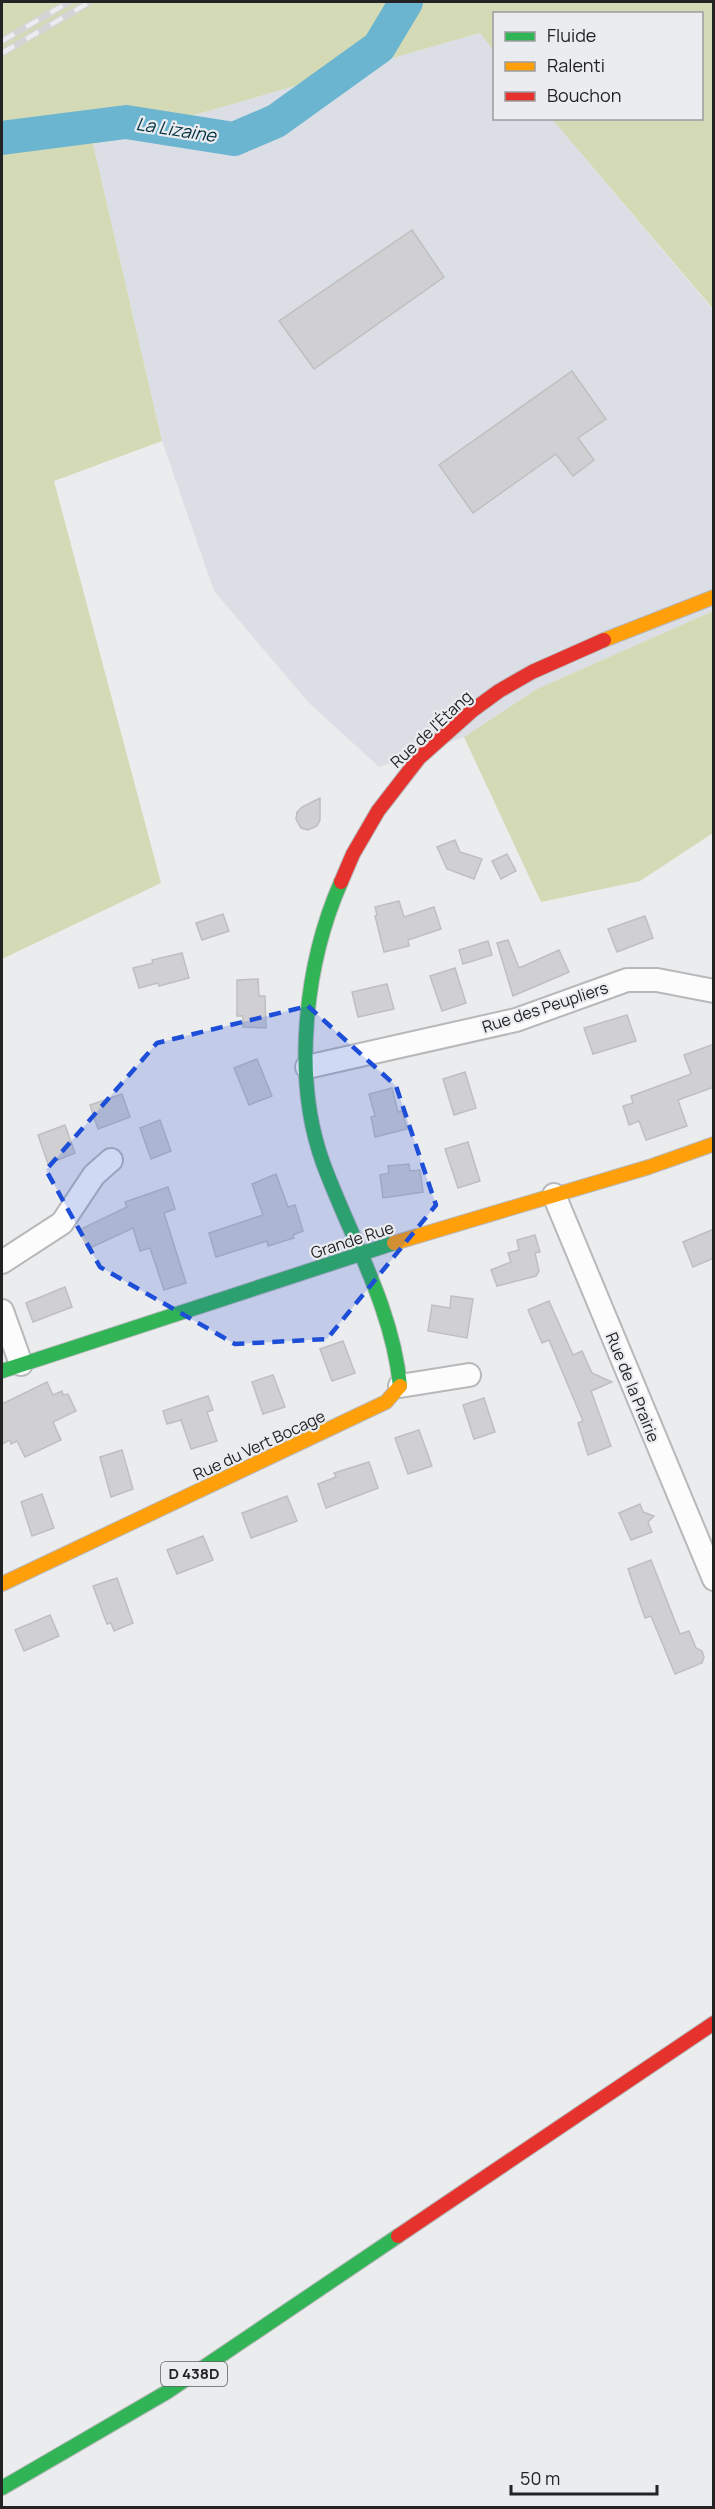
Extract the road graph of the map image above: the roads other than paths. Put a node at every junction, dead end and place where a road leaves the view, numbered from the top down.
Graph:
1 (714, 597) edge
2 (714, 991) edge
3 (307, 1067) junction
4 (714, 1144) edge
5 (111, 1160) dead end
6 (554, 1195) junction
7 (361, 1254) junction
8 (2, 1262) edge
9 (2, 1311) edge
10 (11, 1367) edge
11 (469, 1375) dead end
12 (400, 1386) junction
13 (714, 1579) edge
14 (2, 1584) edge
15 (714, 2023) edge
16 (2, 2487) edge

1 - 3 street, Rue de l'Étang
2 - 3 street, Rue des Peupliers
3 - 7 street, Rue de l'Étang
4 - 6 street, Grande Rue
5 - 8 street
6 - 7 street, Grande Rue
6 - 13 street, Rue de la Prairie
7 - 10 street, Grande Rue
7 - 12 street
9 - 10 street
11 - 12 street
12 - 14 street, Rue du Vert Bocage
15 - 16 street, D 438D

